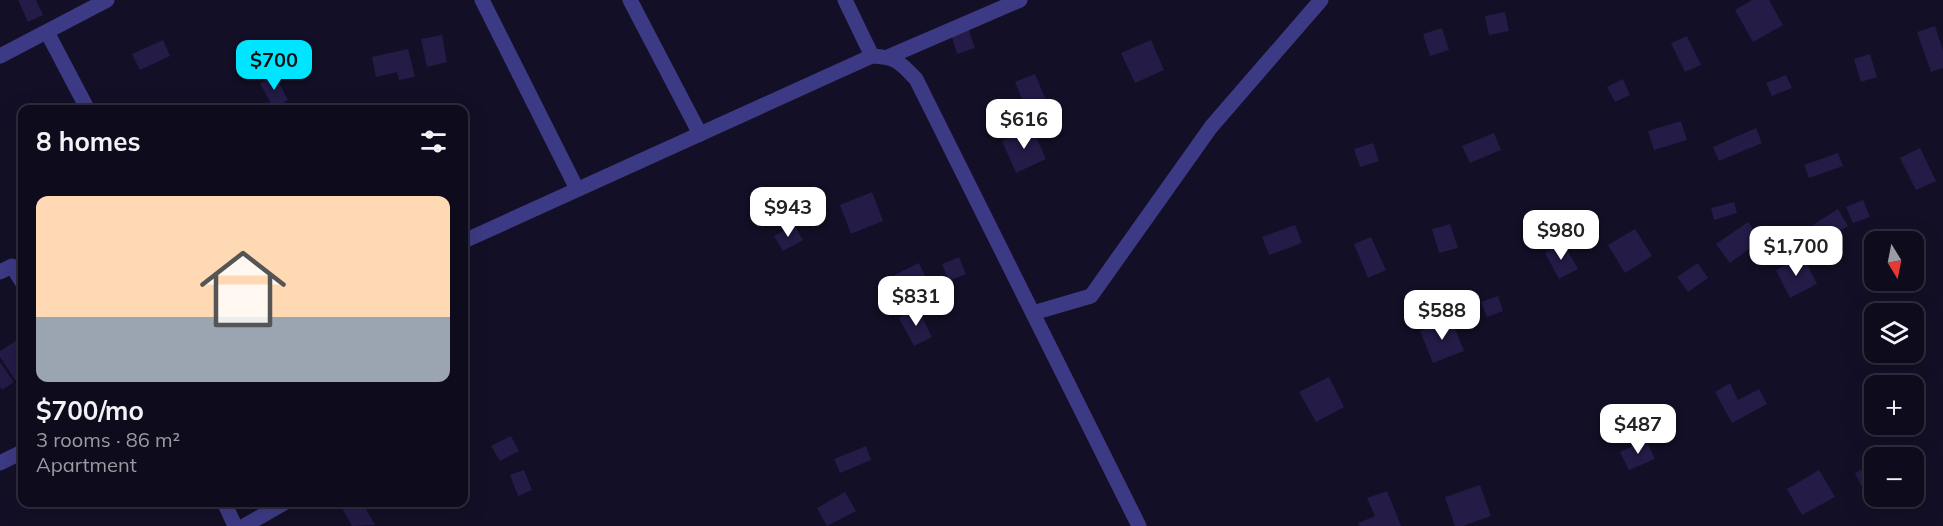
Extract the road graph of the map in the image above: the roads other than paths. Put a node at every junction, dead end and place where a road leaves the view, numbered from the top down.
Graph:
1 (107, 0) edge
2 (482, 0) edge
3 (630, 0) edge
4 (844, 0) edge
5 (1020, 0) edge
6 (1321, 0) edge
7 (48, 32) junction
8 (0, 56) edge
9 (880, 57) junction
10 (85, 105) edge
11 (700, 134) junction
12 (577, 189) junction
13 (468, 238) edge
14 (0, 272) edge
15 (18, 276) edge
16 (1033, 313) junction
17 (18, 454) edge
18 (0, 463) edge
19 (226, 507) edge
20 (277, 507) edge
21 (235, 526) edge
22 (244, 526) edge
23 (1139, 526) edge

1 - 7 street
2 - 12 street
3 - 11 street
4 - 9 street
5 - 9 street
6 - 16 street
7 - 8 street
7 - 10 street
9 - 11 street
9 - 16 street
11 - 12 street
12 - 13 street
14 - 15 street
16 - 23 street
17 - 18 street
19 - 21 street
20 - 22 street

